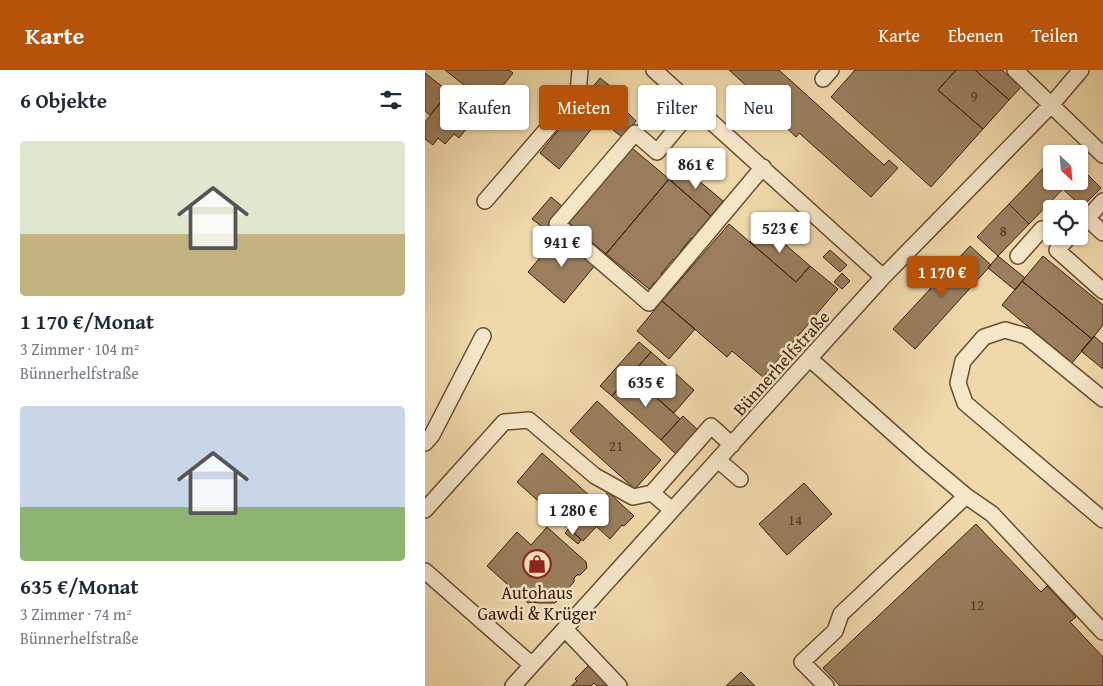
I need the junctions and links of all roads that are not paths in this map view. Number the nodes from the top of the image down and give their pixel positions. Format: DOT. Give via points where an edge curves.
graph roads {
  1 [pos="580,70"];
  2 [pos="654,70"];
  3 [pos="1015,70"];
  4 [pos="1079,71"];
  5 [pos="671,85"];
  6 [pos="1052,104"];
  7 [pos="716,125"];
  8 [pos="675,130"];
  9 [pos="1103,154"];
  10 [pos="763,167"];
  11 [pos="485,201"];
  12 [pos="1103,202"];
  13 [pos="1088,216"];
  14 [pos="1088,226"];
  15 [pos="1043,229"];
  16 [pos="1103,233"];
  17 [pos="1062,245"];
  18 [pos="1018,256"];
  19 [pos="883,277"];
  20 [pos="1103,291"];
  21 [pos="483,336"];
  22 [pos="810,359"];
  23 [pos="1103,399"];
  24 [pos="425,443"];
  25 [pos="732,445"];
  26 [pos="719,460"];
  27 [pos="740,479"];
  28 [pos="652,493"];
  29 [pos="966,496"];
  30 [pos="425,510"];
  31 [pos="672,510"];
  32 [pos="1103,520"];
  33 [pos="425,571"];
  34 [pos="565,629"];
  35 [pos="1103,632"];
  36 [pos="532,665"];
  37 [pos="513,686"];
  38 [pos="619,686"];
  39 [pos="826,686"];
  1 -- 11 [label="street" via="578,93"];
  2 -- 5 [label="street"];
  3 -- 6 [label="street"];
  4 -- 6 [label="street, Bünnerhelfstraße"];
  6 -- 9 [label="street"];
  6 -- 19 [label="street, Bünnerhelfstraße"];
  7 -- 10 [label="street"];
  8 -- 10 [label="street" via="657,152 635,133 557,224 649,303"];
  10 -- 19 [label="street"];
  12 -- 13 [label="street"];
  14 -- 16 [label="street"];
  15 -- 18 [label="street"];
  17 -- 20 [label="street" via="1057,250"];
  19 -- 22 [label="street, Bünnerhelfstraße"];
  21 -- 24 [label="street"];
  22 -- 25 [label="street, Bünnerhelfstraße"];
  22 -- 29 [label="street"];
  23 -- 32 [label="street" via="1026,336 1005,330 984,337 963,360 958,382 965,403"];
  25 -- 26 [label="street, Bünnerhelfstraße"];
  25 -- 28 [label="street" via="711,426"];
  26 -- 27 [label="street"];
  26 -- 31 [label="street, Bünnerhelfstraße"];
  28 -- 30 [label="street" via="633,497 595,476 529,420 513,421 505,422"];
  28 -- 31 [label="street"];
  29 -- 35 [label="street" via="992,514"];
  29 -- 39 [label="street" via="841,614 835,631 803,662"];
  31 -- 34 [label="street, Bünnerhelfstraße"];
  33 -- 36 [label="street"];
  34 -- 36 [label="street, Bünnerhelfstraße"];
  34 -- 38 [label="street"];
  36 -- 37 [label="street, Bünnerhelfstraße"];
}
